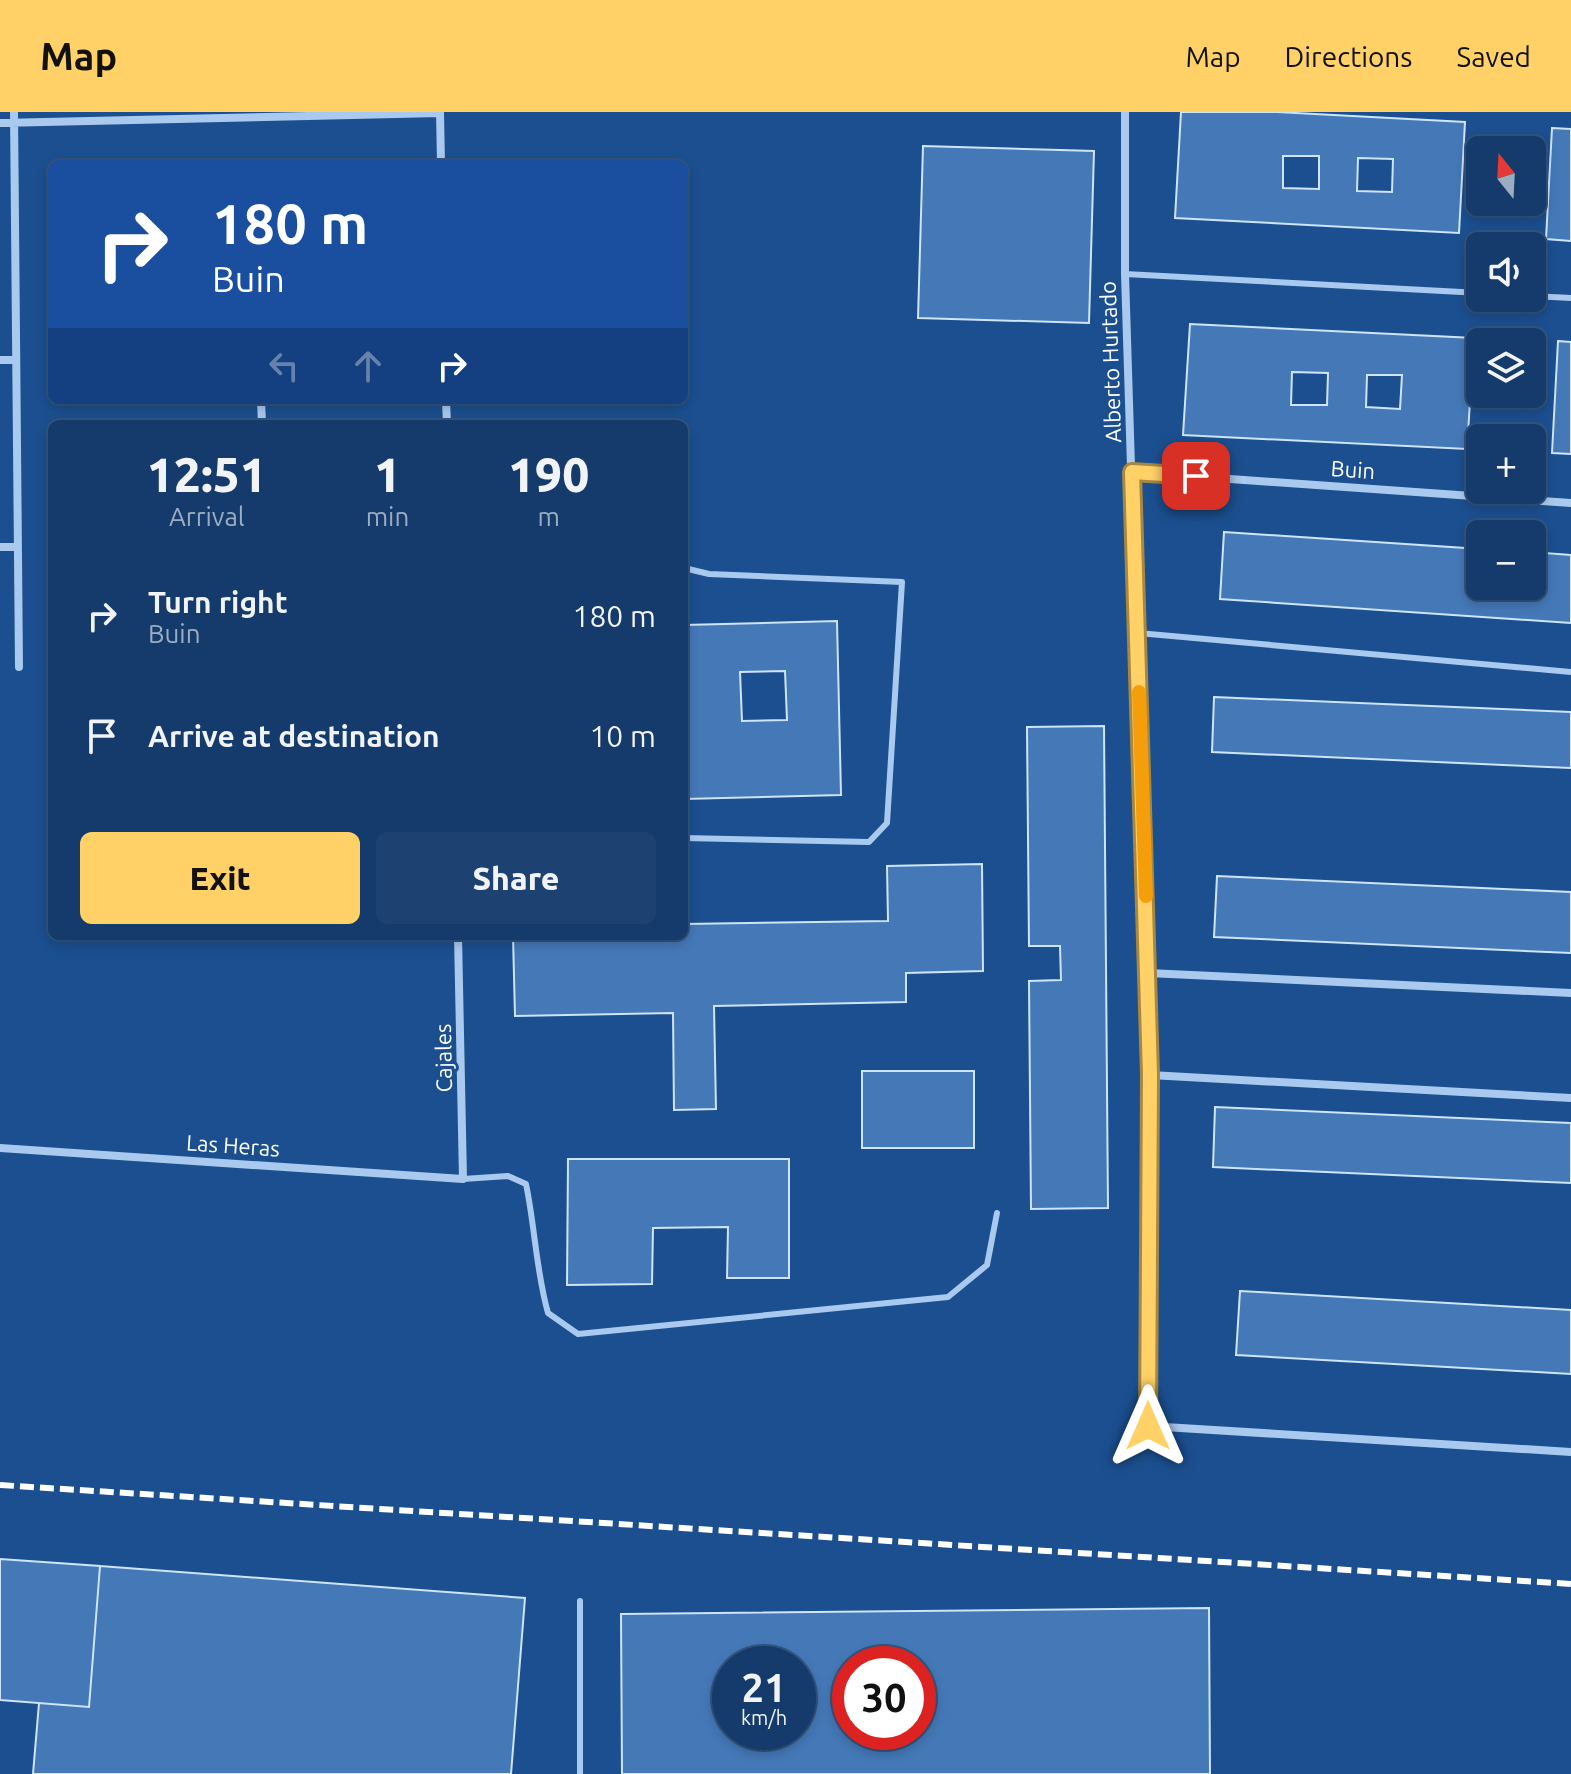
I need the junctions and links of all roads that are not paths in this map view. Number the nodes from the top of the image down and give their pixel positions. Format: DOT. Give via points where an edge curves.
graph roads {
  1 [pos="1125,112"];
  2 [pos="440,113"];
  3 [pos="14,117"];
  4 [pos="0,123"];
  5 [pos="441,160"];
  6 [pos="1125,274"];
  7 [pos="1466,292"];
  8 [pos="1546,297"];
  9 [pos="1571,298"];
  10 [pos="0,360"];
  11 [pos="16,360"];
  12 [pos="1132,472"];
  13 [pos="1571,503"];
  14 [pos="0,547"];
  15 [pos="17,547"];
  16 [pos="688,569"];
  17 [pos="1138,633"];
  18 [pos="19,667"];
  19 [pos="1571,672"];
  20 [pos="688,838"];
  21 [pos="458,940"];
  22 [pos="1148,973"];
  23 [pos="1571,993"];
  24 [pos="1150,1075"];
  25 [pos="1571,1098"];
  26 [pos="0,1148"];
  27 [pos="463,1179"];
  28 [pos="997,1213"];
  29 [pos="1571,1452"];
  30 [pos="580,1601"];
  31 [pos="580,1774"];
  1 -- 6 [label="street, Alberto Hurtado"];
  2 -- 3 [label="street"];
  2 -- 5 [label="street"];
  3 -- 4 [label="street"];
  3 -- 11 [label="street"];
  6 -- 7 [label="lane"];
  6 -- 12 [label="street, Alberto Hurtado"];
  8 -- 9 [label="lane"];
  10 -- 11 [label="street"];
  11 -- 15 [label="street"];
  12 -- 13 [label="street, Buin"];
  12 -- 17 [label="street, Alberto Hurtado"];
  14 -- 15 [label="street"];
  15 -- 18 [label="street"];
  16 -- 20 [label="lane" via="902,582 887,823 869,842"];
  17 -- 19 [label="lane"];
  17 -- 22 [label="street, Alberto Hurtado"];
  21 -- 27 [label="street, Cajales"];
  22 -- 23 [label="street"];
  22 -- 24 [label="street, Alberto Hurtado"];
  24 -- 25 [label="street"];
  24 -- 29 [label="street, Alberto Hurtado" via="1148,1426"];
  26 -- 27 [label="street, Las Heras"];
  27 -- 28 [label="lane" via="508,1176 526,1184 548,1313 578,1334 948,1297 987,1265"];
  30 -- 31 [label="lane"];
}
